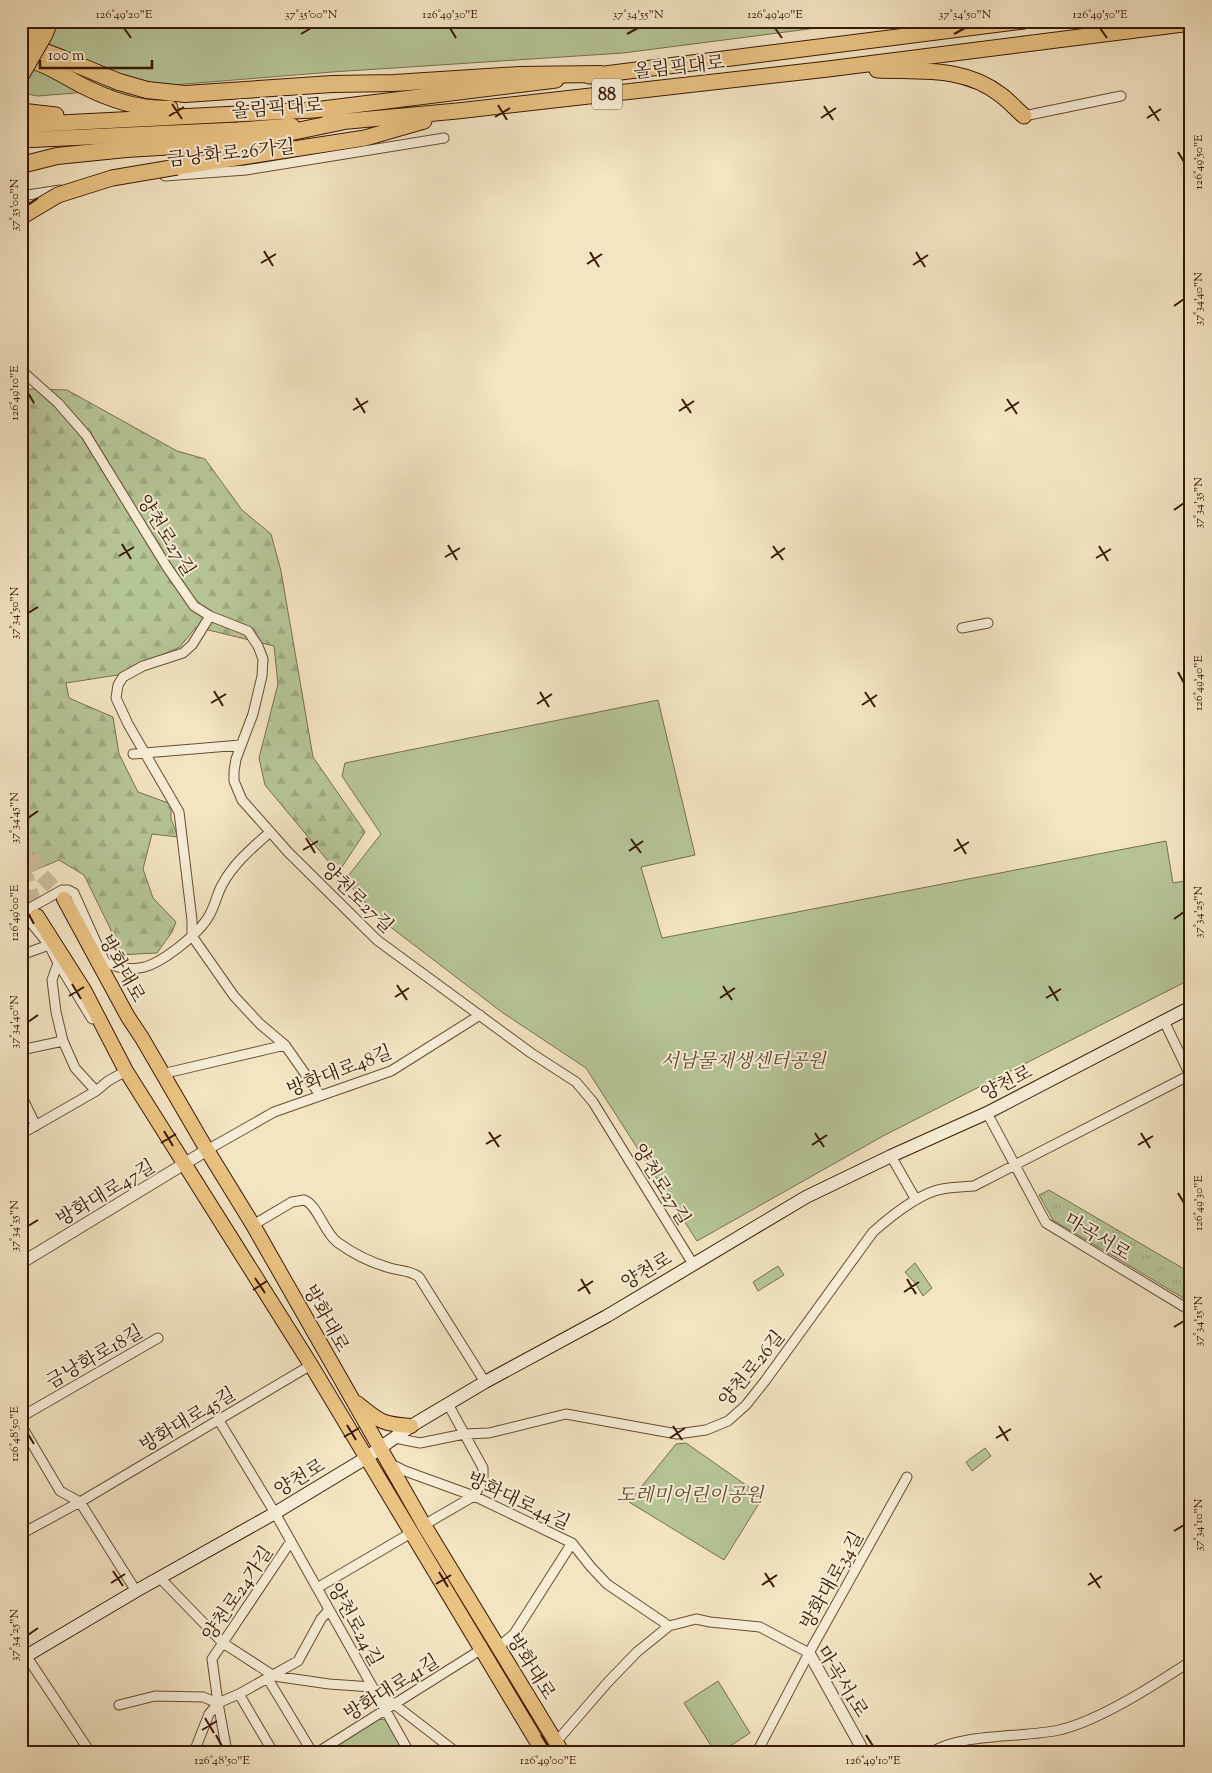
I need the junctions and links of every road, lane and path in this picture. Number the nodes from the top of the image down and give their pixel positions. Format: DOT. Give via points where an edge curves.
graph roads {
  1 [pos="37,21"];
  2 [pos="50,21"];
  3 [pos="1024,21"];
  4 [pos="1191,23"];
  5 [pos="21,46"];
  6 [pos="21,52"];
  7 [pos="21,58"];
  8 [pos="828,69"];
  9 [pos="600,74"];
  10 [pos="21,75"];
  11 [pos="1121,96"];
  12 [pos="314,110"];
  13 [pos="21,111"];
  14 [pos="456,111"];
  15 [pos="1024,116"];
  16 [pos="140,119"];
  17 [pos="340,122"];
  18 [pos="21,125"];
  19 [pos="444,138"];
  20 [pos="21,140"];
  21 [pos="21,165"];
  22 [pos="21,196"];
  23 [pos="21,217"];
  24 [pos="21,370"];
  25 [pos="210,616"];
  26 [pos="988,623"];
  27 [pos="962,628"];
  28 [pos="241,745"];
  29 [pos="145,753"];
  30 [pos="133,754"];
  31 [pos="270,832"];
  32 [pos="64,899"];
  33 [pos="28,915"];
  34 [pos="192,936"];
  35 [pos="49,946"];
  36 [pos="21,956"];
  37 [pos="58,963"];
  38 [pos="106,963"];
  39 [pos="1191,1007"];
  40 [pos="480,1015"];
  41 [pos="1164,1021"];
  42 [pos="142,1038"];
  43 [pos="63,1041"];
  44 [pos="285,1045"];
  45 [pos="21,1050"];
  46 [pos="118,1057"];
  47 [pos="126,1070"];
  48 [pos="162,1074"];
  49 [pos="1190,1076"];
  50 [pos="96,1091"];
  51 [pos="21,1095"];
  52 [pos="320,1095"];
  53 [pos="987,1113"];
  54 [pos="36,1126"];
  55 [pos="21,1134"];
  56 [pos="207,1150"];
  57 [pos="890,1156"];
  58 [pos="185,1164"];
  59 [pos="1015,1164"];
  60 [pos="916,1200"];
  61 [pos="253,1225"];
  62 [pos="21,1263"];
  63 [pos="693,1264"];
  64 [pos="1191,1311"];
  65 [pos="158,1338"];
  66 [pos="310,1365"];
  67 [pos="485,1382"];
  68 [pos="350,1397"];
  69 [pos="448,1404"];
  70 [pos="21,1417"];
  71 [pos="218,1419"];
  72 [pos="21,1425"];
  73 [pos="411,1426"];
  74 [pos="464,1434"];
  75 [pos="394,1438"];
  76 [pos="380,1449"];
  77 [pos="366,1458"];
  78 [pos="387,1462"];
  79 [pos="907,1477"];
  80 [pos="474,1496"];
  81 [pos="80,1502"];
  82 [pos="275,1513"];
  83 [pos="424,1525"];
  84 [pos="412,1533"];
  85 [pos="21,1534"];
  86 [pos="291,1541"];
  87 [pos="572,1543"];
  88 [pos="160,1578"];
  89 [pos="317,1588"];
  90 [pos="136,1591"];
  91 [pos="330,1610"];
  92 [pos="669,1626"];
  93 [pos="21,1642"];
  94 [pos="223,1643"];
  95 [pos="498,1647"];
  96 [pos="482,1649"];
  97 [pos="809,1653"];
  98 [pos="24,1658"];
  99 [pos="1191,1661"];
  100 [pos="271,1677"];
  101 [pos="372,1687"];
  102 [pos="239,1694"];
  103 [pos="218,1704"];
  104 [pos="396,1704"];
  105 [pos="119,1705"];
  106 [pos="385,1710"];
  107 [pos="559,1747"];
  108 [pos="90,1752"];
  109 [pos="194,1752"];
  110 [pos="227,1752"];
  111 [pos="273,1752"];
  112 [pos="312,1752"];
  113 [pos="318,1752"];
  114 [pos="409,1752"];
  115 [pos="456,1752"];
  116 [pos="543,1752"];
  117 [pos="757,1752"];
  118 [pos="864,1752"];
  119 [pos="932,1752"];
  1 -- 6 [label="highway, bridge"];
  2 -- 10 [label="highway, bridge"];
  3 -- 9 [label="highway, 올림픽대로 / 88"];
  4 -- 8 [label="highway, 올림픽대로 / 88"];
  5 -- 9 [label="highway, bridge" via="35,48 119,82 147,90 185,94 518,75"];
  7 -- 12 [label="highway" via="50,68 104,96 158,109 226,106"];
  8 -- 14 [label="highway, 올림픽대로 / 88"];
  8 -- 15 [label="highway" via="952,72 974,79 1000,94"];
  9 -- 12 [label="highway, 올림픽대로 / 88"];
  11 -- 15 [label="street"];
  12 -- 16 [label="highway, 올림픽대로 / 88"];
  13 -- 16 [label="highway" via="43,115"];
  14 -- 17 [label="highway, 올림픽대로 / 88"];
  14 -- 23 [label="highway, bridge" via="365,138 112,178 58,195"];
  16 -- 18 [label="highway, 올림픽대로 / 88"];
  17 -- 20 [label="highway, 올림픽대로 / 88"];
  17 -- 21 [label="highway" via="244,142 58,156"];
  19 -- 22 [label="street, 금낭화로26가길" via="246,170 130,178"];
  24 -- 25 [label="street, 양천로27길" via="58,403 86,435 182,590 194,606"];
  25 -- 28 [label="street, 양천로27길" via="248,631 263,659 262,676"];
  25 -- 29 [label="street" via="192,646 183,653 143,666 123,677 118,685 116,698"];
  26 -- 27 [label="street"];
  28 -- 29 [label="street"];
  28 -- 31 [label="street, 양천로27길" via="234,781 242,800"];
  29 -- 30 [label="street"];
  29 -- 34 [label="street" via="179,812"];
  31 -- 34 [label="street" via="245,854 232,871 207,918"];
  31 -- 40 [label="street, 양천로27길" via="377,940"];
  32 -- 42 [label="main road, 방화대로"];
  33 -- 35 [label="street"];
  33 -- 38 [label="street" via="30,908 62,890 74,893"];
  33 -- 46 [label="main road, 방화대로" via="84,990"];
  34 -- 38 [label="street" via="165,958 141,968 122,969"];
  34 -- 44 [label="street" via="234,996"];
  35 -- 36 [label="street"];
  35 -- 37 [label="street"];
  37 -- 43 [label="street" via="52,980"];
  37 -- 46 [label="street"];
  38 -- 42 [label="street" via="134,1014"];
  39 -- 41 [label="main road, 양천로"];
  40 -- 52 [label="street, 방화대로48길" via="391,1071"];
  40 -- 63 [label="street, 양천로27길" via="576,1082 593,1102"];
  41 -- 49 [label="street"];
  41 -- 53 [label="main road, 양천로"];
  42 -- 48 [label="main road, 방화대로"];
  43 -- 45 [label="street"];
  43 -- 50 [label="street" via="75,1068"];
  44 -- 48 [label="street"];
  44 -- 52 [label="street"];
  46 -- 47 [label="main road, 방화대로"];
  47 -- 50 [label="street"];
  47 -- 58 [label="main road, 방화대로"];
  48 -- 56 [label="main road, 방화대로"];
  49 -- 59 [label="street"];
  50 -- 54 [label="street"];
  51 -- 54 [label="street"];
  52 -- 56 [label="street, 방화대로48길" via="274,1112"];
  53 -- 57 [label="main road, 양천로"];
  53 -- 59 [label="street, 마곡서로"];
  54 -- 55 [label="street"];
  56 -- 58 [label="street, 방화대로47길"];
  56 -- 61 [label="main road, 방화대로"];
  57 -- 60 [label="street"];
  57 -- 63 [label="main road, 양천로" via="806,1197"];
  58 -- 62 [label="street, 방화대로47길"];
  58 -- 66 [label="main road, 방화대로"];
  59 -- 60 [label="street" via="974,1186 940,1189"];
  59 -- 64 [label="street, 마곡서로" via="1046,1223"];
  60 -- 74 [label="street, 양천로26길" via="872,1232 765,1381 728,1421 706,1430 677,1434 566,1414 490,1434"];
  61 -- 67 [label="street" via="292,1202 304,1200 341,1244 378,1263 414,1273"];
  61 -- 68 [label="main road, 방화대로"];
  63 -- 67 [label="main road, 양천로" via="607,1316"];
  65 -- 70 [label="street, 금낭화로18길"];
  66 -- 71 [label="street, 방화대로45길"];
  66 -- 77 [label="main road, 방화대로"];
  67 -- 69 [label="main road, 양천로"];
  68 -- 73 [label="main road" via="381,1422"];
  68 -- 76 [label="main road, 방화대로"];
  69 -- 73 [label="main road, 양천로"];
  69 -- 74 [label="street"];
  71 -- 81 [label="street, 방화대로45길"];
  71 -- 82 [label="street, 양천로24길"];
  72 -- 81 [label="street" via="60,1491"];
  73 -- 75 [label="main road, 양천로"];
  74 -- 75 [label="street, 양천로26길" via="420,1443"];
  74 -- 80 [label="street" via="483,1468 483,1480"];
  75 -- 76 [label="main road, 양천로"];
  76 -- 77 [label="main road, 양천로"];
  76 -- 78 [label="main road, 방화대로"];
  77 -- 82 [label="main road, 양천로"];
  77 -- 84 [label="main road, 방화대로"];
  78 -- 80 [label="street, 방화대로44길"];
  78 -- 83 [label="main road, 방화대로"];
  79 -- 97 [label="street, 방화대로34길"];
  80 -- 83 [label="street"];
  80 -- 87 [label="street, 방화대로44길"];
  81 -- 85 [label="street, 방화대로45길"];
  81 -- 90 [label="street"];
  82 -- 86 [label="street, 양천로24길"];
  82 -- 88 [label="main road, 양천로"];
  83 -- 95 [label="main road, 방화대로"];
  84 -- 89 [label="street"];
  84 -- 96 [label="main road, 방화대로"];
  86 -- 89 [label="street, 양천로24길"];
  86 -- 94 [label="street, 양천로24가길"];
  87 -- 92 [label="street, 방화대로44길" via="607,1584"];
  87 -- 95 [label="street" via="514,1634"];
  88 -- 90 [label="main road, 양천로"];
  88 -- 94 [label="street"];
  89 -- 91 [label="street, 양천로24길"];
  90 -- 98 [label="main road, 양천로"];
  91 -- 100 [label="street" via="321,1618 298,1661"];
  91 -- 101 [label="street, 양천로24길"];
  92 -- 97 [label="street, 마곡서1로" via="696,1619 760,1627"];
  92 -- 107 [label="street" via="608,1682"];
  93 -- 98 [label="street"];
  94 -- 100 [label="street"];
  94 -- 103 [label="street, 양천로24가길" via="212,1659"];
  95 -- 107 [label="main road, 방화대로"];
  96 -- 104 [label="street, 방화대로41길"];
  96 -- 116 [label="main road, 방화대로"];
  97 -- 117 [label="street, 방화대로34길"];
  97 -- 118 [label="street, 마곡서1로"];
  98 -- 108 [label="street"];
  99 -- 119 [label="street" via="1128,1699 1060,1730 959,1742"];
  100 -- 101 [label="street"];
  100 -- 102 [label="street"];
  100 -- 112 [label="street"];
  101 -- 104 [label="street"];
  101 -- 106 [label="street, 양천로24길"];
  102 -- 103 [label="street"];
  102 -- 111 [label="street"];
  103 -- 105 [label="street" via="203,1697 155,1696"];
  103 -- 109 [label="street" via="210,1714"];
  103 -- 110 [label="street, 양천로24가길"];
  104 -- 106 [label="street, 방화대로41길"];
  104 -- 115 [label="street"];
  106 -- 113 [label="street, 방화대로41길"];
  106 -- 114 [label="street, 양천로24길"];
}
